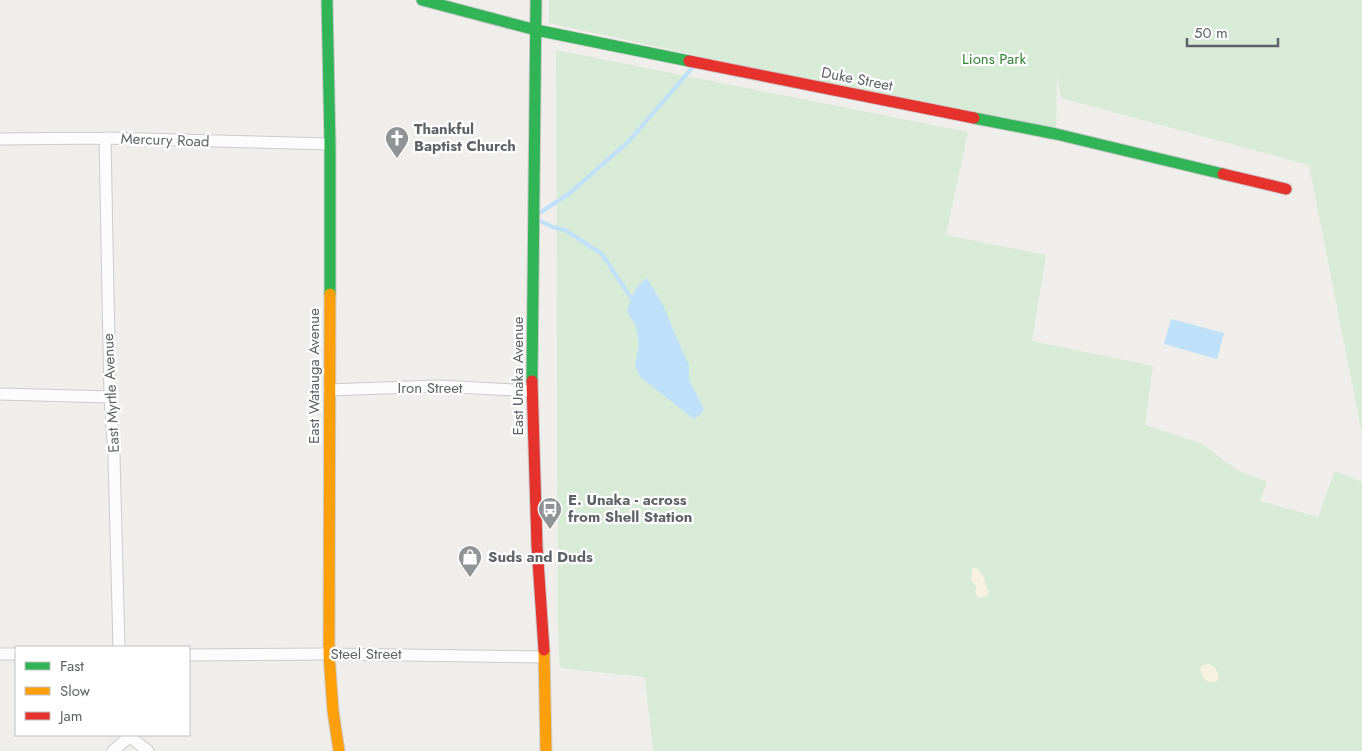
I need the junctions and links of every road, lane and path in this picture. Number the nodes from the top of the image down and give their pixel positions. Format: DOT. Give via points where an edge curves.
graph roads {
  1 [pos="327,0"];
  2 [pos="422,0"];
  3 [pos="536,0"];
  4 [pos="536,30"];
  5 [pos="105,138"];
  6 [pos="0,139"];
  7 [pos="330,144"];
  8 [pos="1286,189"];
  9 [pos="329,390"];
  10 [pos="532,391"];
  11 [pos="0,394"];
  12 [pos="110,397"];
  13 [pos="119,646"];
  14 [pos="0,654"];
  15 [pos="15,654"];
  16 [pos="329,654"];
  17 [pos="190,655"];
  18 [pos="544,657"];
  19 [pos="129,736"];
  20 [pos="112,751"];
  21 [pos="148,751"];
  22 [pos="339,751"];
  23 [pos="546,751"];
  1 -- 7 [label="street, East Watauga Avenue"];
  2 -- 4 [label="street, Duke Street"];
  3 -- 4 [label="street, East Unaka Avenue"];
  4 -- 8 [label="street, Duke Street" via="1056,134"];
  4 -- 10 [label="street, East Unaka Avenue"];
  5 -- 6 [label="street, Mercury Road"];
  5 -- 7 [label="street, Mercury Road"];
  5 -- 12 [label="street, East Myrtle Avenue"];
  7 -- 9 [label="street, East Watauga Avenue"];
  9 -- 10 [label="street, Iron Street" via="436,386"];
  9 -- 16 [label="street, East Watauga Avenue"];
  10 -- 18 [label="street, East Unaka Avenue" via="536,546"];
  11 -- 12 [label="street"];
  12 -- 13 [label="street, East Myrtle Avenue"];
  14 -- 15 [label="street"];
  16 -- 17 [label="street, Steel Street"];
  16 -- 18 [label="street, Steel Street"];
  16 -- 22 [label="street, East Watauga Avenue"];
  18 -- 23 [label="street, East Unaka Avenue"];
  19 -- 20 [label="street"];
  19 -- 21 [label="street"];
}
